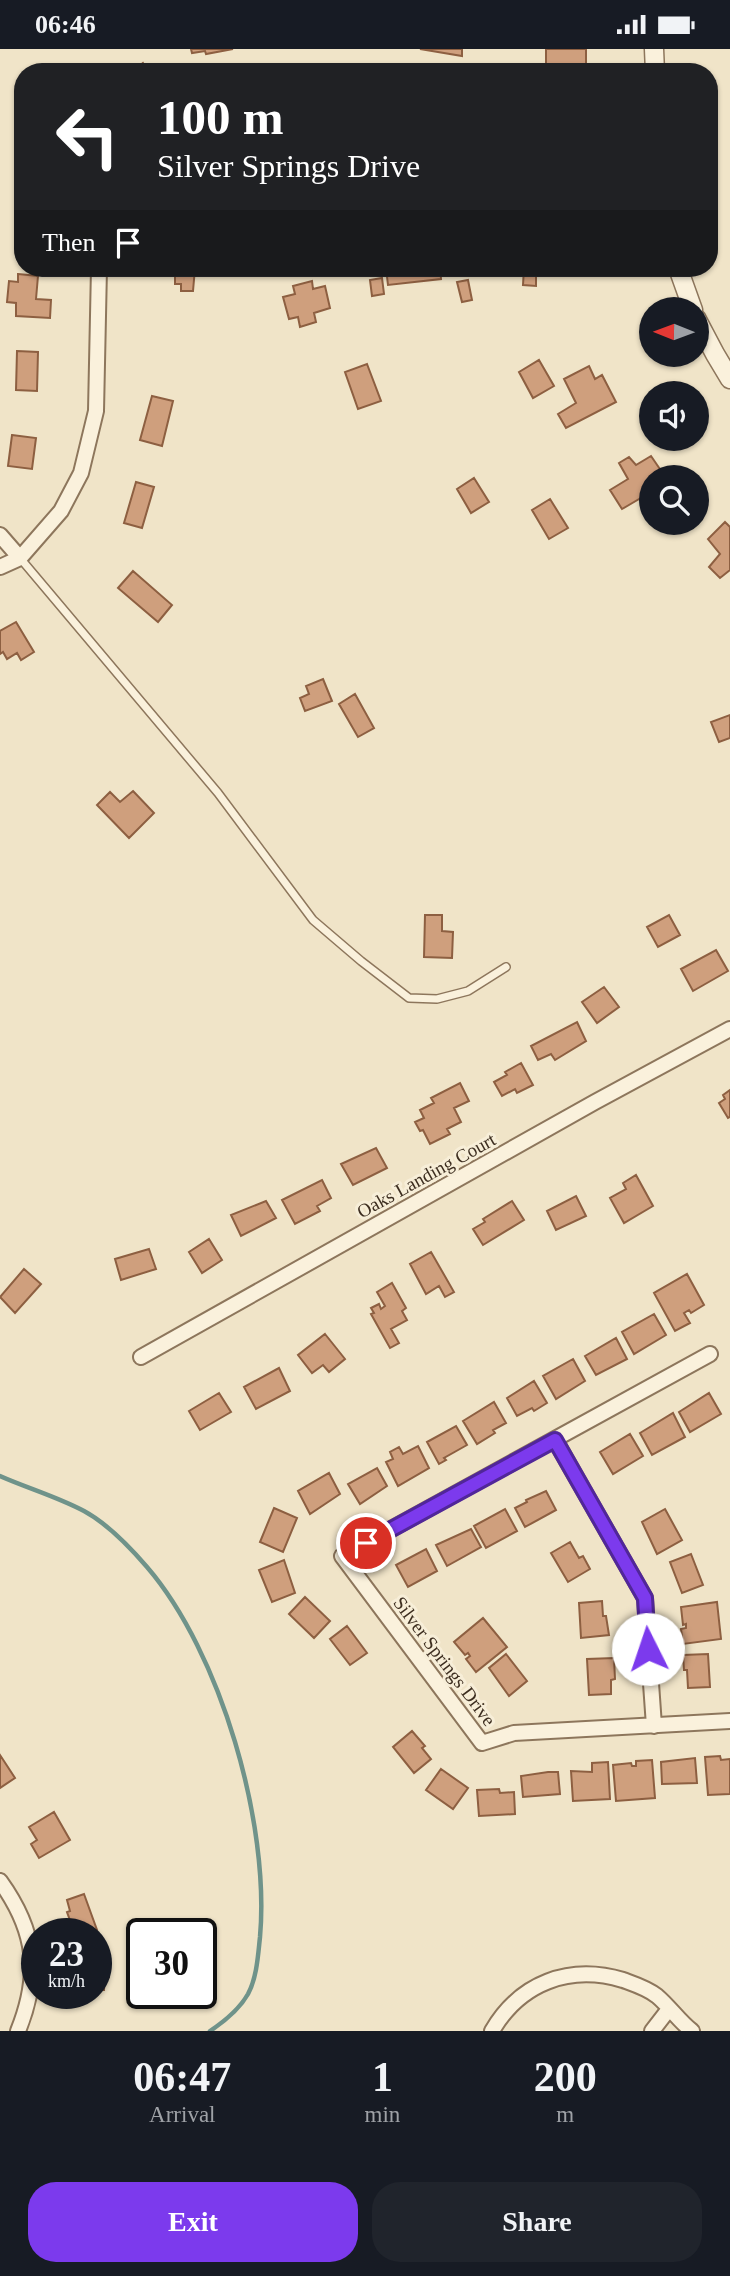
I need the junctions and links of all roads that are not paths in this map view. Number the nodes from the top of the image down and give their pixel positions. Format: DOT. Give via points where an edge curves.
graph roads {
  1 [pos="99,277"];
  2 [pos="681,277"];
  3 [pos="688,297"];
  4 [pos="709,341"];
  5 [pos="730,379"];
  6 [pos="0,535"];
  7 [pos="20,558"];
  8 [pos="0,568"];
  9 [pos="506,967"];
  10 [pos="730,1029"];
  11 [pos="710,1354"];
  12 [pos="141,1357"];
  13 [pos="555,1440"];
  14 [pos="730,1721"];
  15 [pos="654,1726"];
  16 [pos="0,1881"];
  17 [pos="668,2009"];
  18 [pos="18,2031"];
  19 [pos="492,2031"];
  20 [pos="652,2031"];
  21 [pos="692,2031"];
  1 -- 7 [label="street" via="96,411 81,473 61,511"];
  2 -- 3 [label="street"];
  4 -- 5 [label="street"];
  6 -- 7 [label="street"];
  7 -- 8 [label="street"];
  7 -- 9 [label="lane" via="218,793 313,920 361,961 409,998 437,999 468,991"];
  10 -- 12 [label="street, Oaks Landing Court"];
  11 -- 13 [label="street, Silver Springs Drive"];
  13 -- 15 [label="street" via="645,1598"];
  13 -- 15 [label="street, Silver Springs Drive" via="342,1556 482,1743 514,1733"];
  14 -- 15 [label="street, Silver Springs Drive"];
  16 -- 18 [label="street" via="23,1919 34,1964 27,2009"];
  17 -- 19 [label="street" via="637,1985 603,1974 578,1975 549,1979 524,1994"];
  17 -- 20 [label="street"];
  17 -- 21 [label="street"];
}
